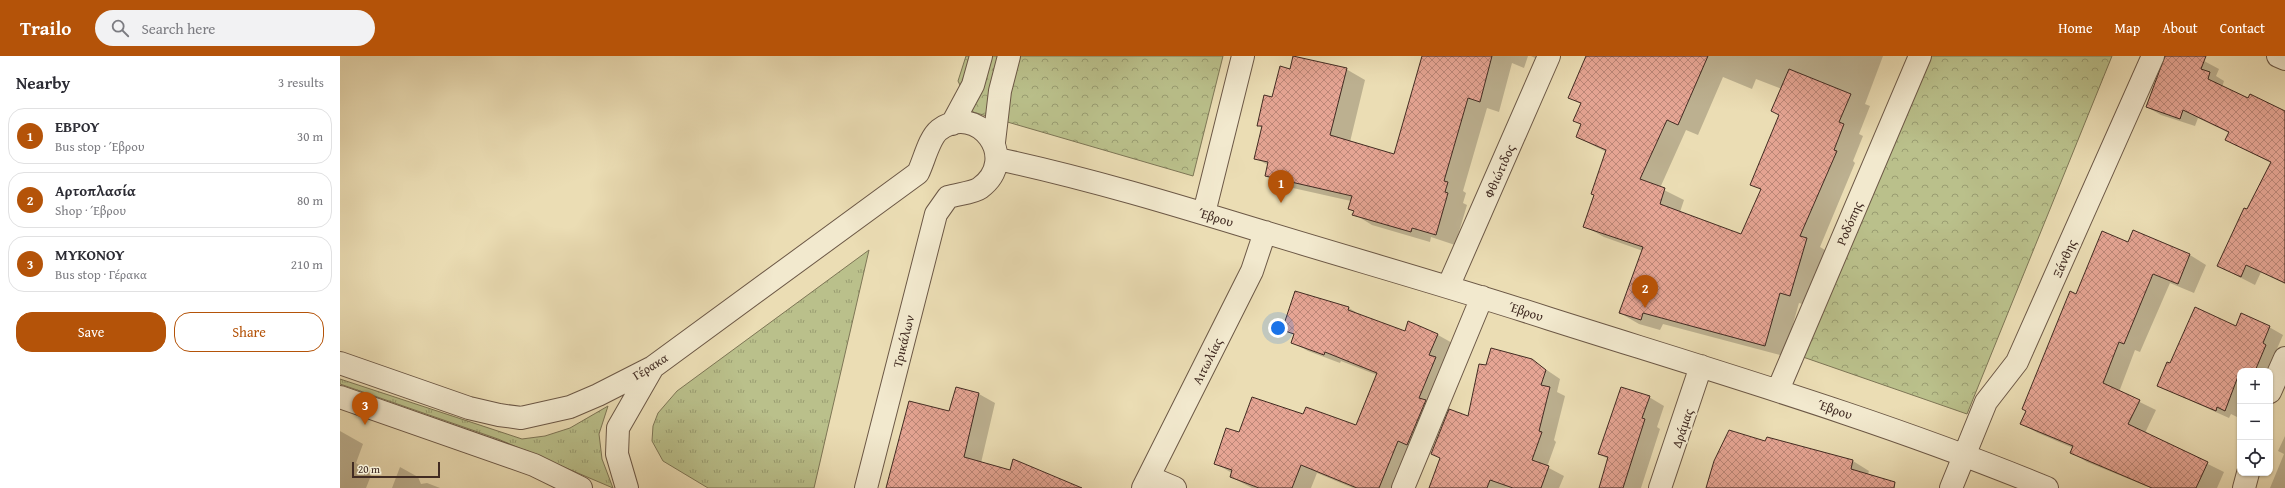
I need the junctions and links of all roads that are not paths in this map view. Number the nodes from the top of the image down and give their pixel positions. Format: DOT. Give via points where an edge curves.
graph roads {
  1 [pos="981,56"];
  2 [pos="1009,56"];
  3 [pos="1243,56"];
  4 [pos="1549,56"];
  5 [pos="1920,56"];
  6 [pos="2153,56"];
  7 [pos="2278,56"];
  8 [pos="2285,59"];
  9 [pos="952,124"];
  10 [pos="996,151"];
  11 [pos="1204,213"];
  12 [pos="1264,232"];
  13 [pos="1448,287"];
  14 [pos="1482,297"];
  15 [pos="2285,358"];
  16 [pos="340,363"];
  17 [pos="1701,366"];
  18 [pos="653,367"];
  19 [pos="2273,385"];
  20 [pos="1778,390"];
  21 [pos="340,397"];
  22 [pos="1965,454"];
  23 [pos="2247,476"];
  24 [pos="1146,483"];
  25 [pos="581,488"];
  26 [pos="628,488"];
  27 [pos="866,488"];
  28 [pos="1175,488"];
  29 [pos="1402,488"];
  30 [pos="1660,488"];
  31 [pos="1951,488"];
  32 [pos="2047,488"];
  33 [pos="2244,488"];
  1 -- 9 [label="street" via="973,85"];
  2 -- 10 [label="street" via="1000,92"];
  3 -- 11 [label="street"];
  4 -- 13 [label="street, Φθιώτιδος"];
  5 -- 20 [label="street, Ροδόπης"];
  6 -- 22 [label="street, Ξάνθης" via="2017,362 1986,402"];
  7 -- 8 [label="street"];
  9 -- 10 [label="street" via="968,122 984,130"];
  9 -- 18 [label="street, Γέρακα" via="939,130 930,142 918,173"];
  10 -- 11 [label="street, Έβρου" via="1031,166"];
  10 -- 27 [label="street, Τρικάλων" via="992,176 979,189 948,197 936,214"];
  11 -- 12 [label="street, Έβρου"];
  12 -- 13 [label="street, Έβρου"];
  12 -- 24 [label="street, Αιτωλίας" via="1252,271"];
  13 -- 14 [label="street, Έβρου"];
  14 -- 17 [label="street, Έβρου"];
  14 -- 29 [label="street"];
  15 -- 19 [label="street"];
  16 -- 18 [label="street, Γέρακα" via="469,408 521,418 570,407"];
  17 -- 20 [label="street, Έβρου"];
  17 -- 30 [label="street, Δράμας"];
  18 -- 26 [label="street" via="618,428 617,454"];
  20 -- 22 [label="street, Έβρου"];
  21 -- 25 [label="street" via="534,465"];
  22 -- 31 [label="street, Ξάνθης"];
  22 -- 32 [label="street, Έβρου"];
  23 -- 33 [label="street"];
  24 -- 28 [label="street"];
}
